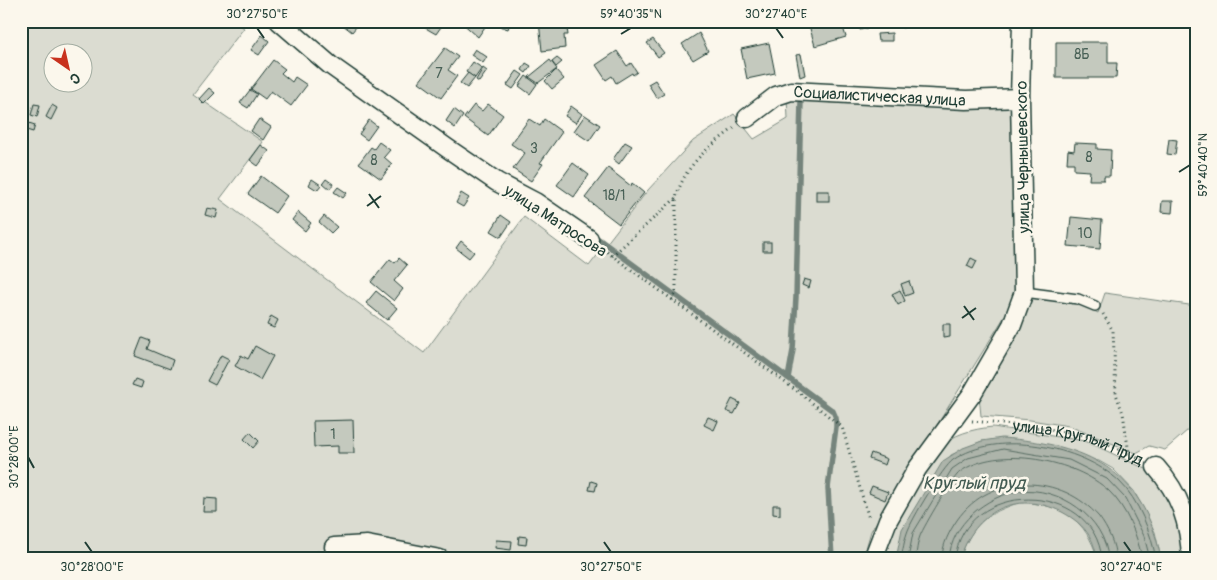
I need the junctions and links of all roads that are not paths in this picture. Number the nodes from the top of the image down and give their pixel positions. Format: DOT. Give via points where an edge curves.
graph roads {
  1 [pos="279,21"];
  2 [pos="1022,21"];
  3 [pos="1020,98"];
  4 [pos="747,118"];
  5 [pos="589,239"];
  6 [pos="1024,292"];
  7 [pos="1095,306"];
  8 [pos="1156,467"];
  9 [pos="334,547"];
  10 [pos="440,559"];
  11 [pos="873,559"];
  12 [pos="1191,559"];
  1 -- 5 [label="street, улица Матросова" via="330,65 447,148"];
  2 -- 3 [label="street, улица Чернышевского"];
  3 -- 4 [label="street, Социалистическая улица" via="966,100 791,91 776,96"];
  3 -- 6 [label="street, улица Чернышевского"];
  6 -- 7 [label="lane" via="1078,299"];
  6 -- 11 [label="street" via="1012,324 957,416 917,469 888,520"];
  8 -- 12 [label="street, улица Круглый Пруд" via="1182,505"];
  9 -- 10 [label="street" via="367,545"];
}
